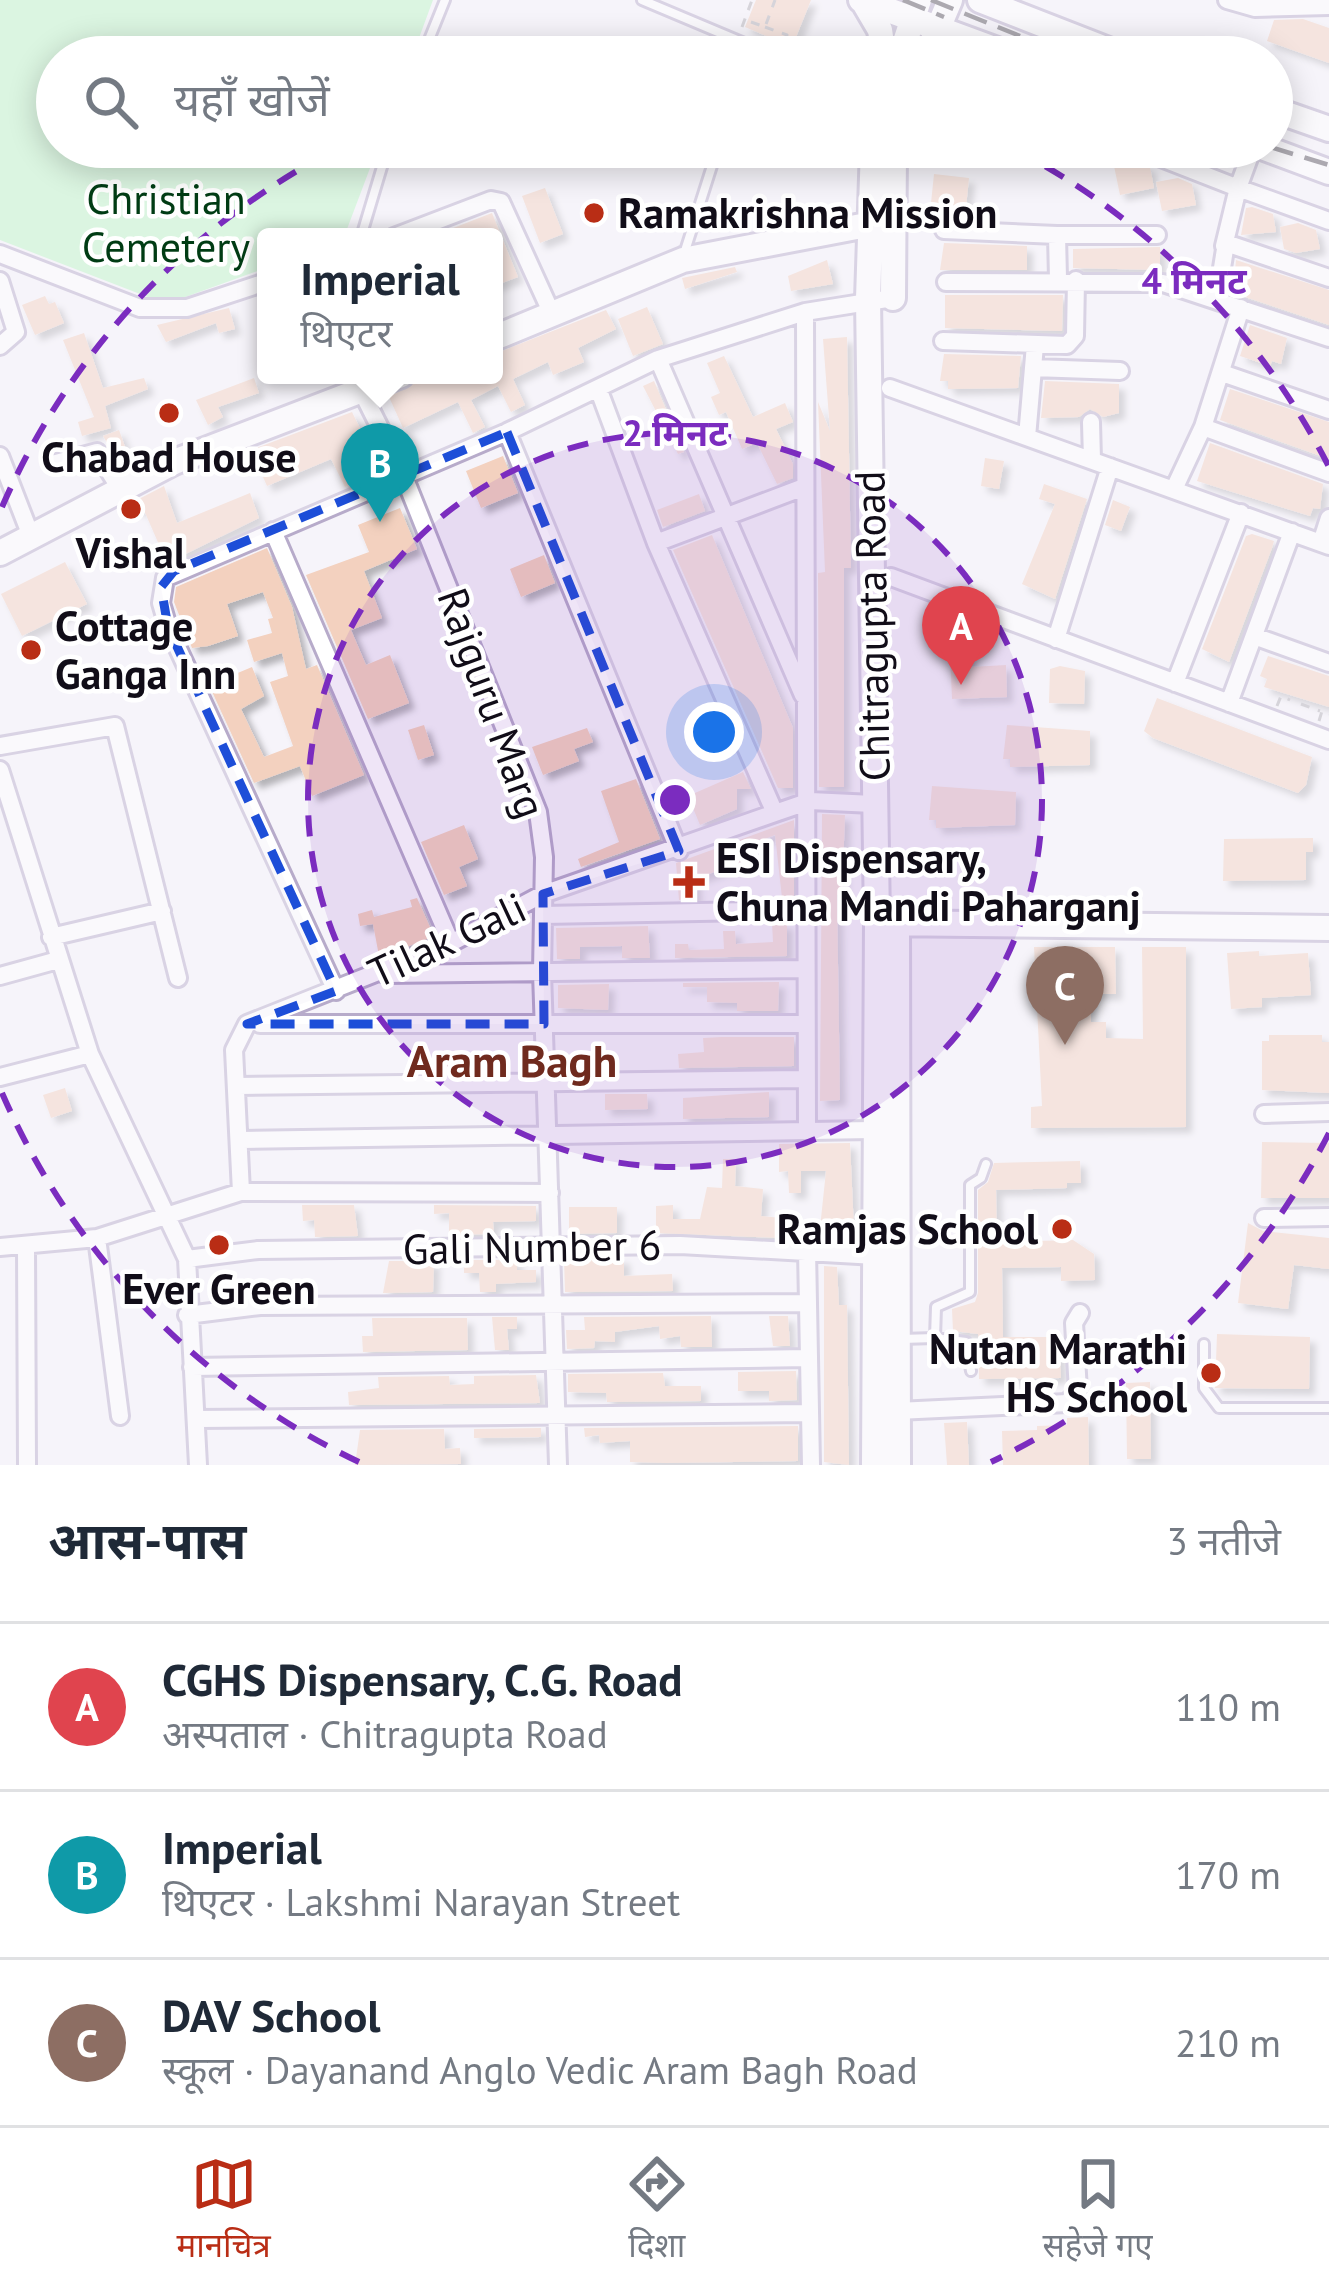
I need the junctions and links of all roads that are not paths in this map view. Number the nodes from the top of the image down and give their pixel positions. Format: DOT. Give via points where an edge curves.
graph roads {
  1 [pos="445,0"];
  2 [pos="641,0"];
  3 [pos="862,0"];
  4 [pos="950,0"];
  5 [pos="980,0"];
  6 [pos="1236,2"];
  7 [pos="1004,6"];
  8 [pos="1329,6"];
  9 [pos="916,10"];
  10 [pos="938,28"];
  11 [pos="430,36"];
  12 [pos="727,36"];
  13 [pos="881,36"];
  14 [pos="935,36"];
  15 [pos="960,36"];
  16 [pos="1076,36"];
  17 [pos="1293,116"];
  18 [pos="1329,129"];
  19 [pos="1293,159"];
  20 [pos="382,168"];
  21 [pos="711,168"];
  22 [pos="876,168"];
  23 [pos="890,168"];
  24 [pos="1187,168"];
  25 [pos="1245,168"];
  26 [pos="1329,172"];
  27 [pos="1238,188"];
  28 [pos="1329,221"];
  29 [pos="882,222"];
  30 [pos="364,228"];
  31 [pos="417,228"];
  32 [pos="944,230"];
  33 [pos="1058,235"];
  34 [pos="1157,235"];
  35 [pos="1224,246"];
  36 [pos="0,254"];
  37 [pos="683,260"];
  38 [pos="1329,278"];
  39 [pos="1067,280"];
  40 [pos="0,281"];
  41 [pos="946,282"];
  42 [pos="257,285"];
  43 [pos="880,298"];
  44 [pos="1217,299"];
  45 [pos="1241,308"];
  46 [pos="805,312"];
  47 [pos="552,314"];
  48 [pos="503,334"];
  49 [pos="1329,338"];
  50 [pos="943,341"];
  51 [pos="1035,345"];
  52 [pos="0,346"];
  53 [pos="658,358"];
  54 [pos="1033,368"];
  55 [pos="1120,371"];
  56 [pos="1222,373"];
  57 [pos="377,384"];
  58 [pos="598,388"];
  59 [pos="890,388"];
  60 [pos="361,390"];
  61 [pos="1329,410"];
  62 [pos="1091,422"];
  63 [pos="1203,428"];
  64 [pos="507,432"];
  65 [pos="1027,436"];
  66 [pos="0,456"];
  67 [pos="56,463"];
  68 [pos="1101,464"];
  69 [pos="1329,473"];
  70 [pos="403,474"];
  71 [pos="118,487"];
  72 [pos="804,487"];
  73 [pos="1174,490"];
  74 [pos="1241,513"];
  75 [pos="727,518"];
  76 [pos="1329,518"];
  77 [pos="272,531"];
  78 [pos="1292,532"];
  79 [pos="31,536"];
  80 [pos="656,543"];
  81 [pos="1325,545"];
  82 [pos="0,553"];
  83 [pos="891,578"];
  84 [pos="1254,636"];
  85 [pos="1056,639"];
  86 [pos="1329,663"];
  87 [pos="1175,683"];
  88 [pos="1229,703"];
  89 [pos="808,706"];
  90 [pos="1329,740"];
  91 [pos="0,746"];
  92 [pos="0,770"];
  93 [pos="810,801"];
  94 [pos="873,804"];
  95 [pos="775,813"];
  96 [pos="9,828"];
  97 [pos="679,851"];
  98 [pos="543,894"];
  99 [pos="804,910"];
  100 [pos="162,911"];
  101 [pos="543,915"];
  102 [pos="887,922"];
  103 [pos="1329,928"];
  104 [pos="51,937"];
  105 [pos="451,943"];
  106 [pos="58,960"];
  107 [pos="804,969"];
  108 [pos="542,972"];
  109 [pos="376,974"];
  110 [pos="0,976"];
  111 [pos="178,978"];
  112 [pos="336,991"];
  113 [pos="247,1024"];
  114 [pos="544,1024"];
  115 [pos="805,1024"];
  116 [pos="90,1054"];
  117 [pos="0,1077"];
  118 [pos="547,1079"];
  119 [pos="805,1079"];
  120 [pos="238,1086"];
  121 [pos="1329,1112"];
  122 [pos="1264,1114"];
  123 [pos="807,1128"];
  124 [pos="873,1130"];
  125 [pos="549,1136"];
  126 [pos="242,1140"];
  127 [pos="986,1163"];
  128 [pos="241,1192"];
  129 [pos="550,1193"];
  130 [pos="166,1212"];
  131 [pos="1329,1217"];
  132 [pos="1264,1218"];
  133 [pos="97,1238"];
  134 [pos="0,1247"];
  135 [pos="26,1247"];
  136 [pos="553,1248"];
  137 [pos="807,1250"];
  138 [pos="876,1256"];
  139 [pos="188,1258"];
  140 [pos="555,1301"];
  141 [pos="807,1303"];
  142 [pos="1080,1313"];
  143 [pos="188,1315"];
  144 [pos="935,1338"];
  145 [pos="897,1339"];
  146 [pos="1204,1344"];
  147 [pos="808,1358"];
  148 [pos="556,1359"];
  149 [pos="191,1367"];
  150 [pos="971,1372"];
  151 [pos="1329,1408"];
  152 [pos="897,1411"];
  153 [pos="557,1412"];
  154 [pos="809,1413"];
  155 [pos="120,1416"];
  156 [pos="198,1419"];
  157 [pos="27,1465"];
  158 [pos="198,1465"];
  159 [pos="558,1465"];
  160 [pos="811,1465"];
  161 [pos="874,1465"];
  162 [pos="898,1465"];
  1 -- 11 [label="lane"];
  2 -- 12 [label="lane"];
  3 -- 9 [label="street"];
  3 -- 13 [label="street"];
  4 -- 10 [label="street"];
  5 -- 7 [label="street"];
  6 -- 8 [label="street"];
  7 -- 16 [label="street"];
  9 -- 10 [label="street"];
  10 -- 14 [label="street"];
  10 -- 15 [label="street"];
  17 -- 18 [label="street"];
  19 -- 26 [label="street"];
  20 -- 30 [label="lane"];
  21 -- 37 [label="lane"];
  22 -- 29 [label="street, Chitragupta Road"];
  23 -- 29 [label="street, Chitragupta Road"];
  24 -- 27 [label="street"];
  25 -- 27 [label="street"];
  27 -- 28 [label="street"];
  27 -- 35 [label="street"];
  29 -- 37 [label="street"];
  29 -- 43 [label="street, Chitragupta Road"];
  31 -- 47 [label="street" via="501,202"];
  32 -- 33 [label="street"];
  33 -- 34 [label="street"];
  33 -- 39 [label="street"];
  35 -- 38 [label="street"];
  35 -- 44 [label="street"];
  36 -- 42 [label="street" via="163,312"];
  37 -- 47 [label="street"];
  39 -- 41 [label="street"];
  39 -- 44 [label="street" via="1163,283"];
  39 -- 51 [label="street" via="1072,342"];
  40 -- 52 [label="street" via="16,332"];
  43 -- 46 [label="street"];
  43 -- 94 [label="street, Chitragupta Road"];
  44 -- 45 [label="street"];
  45 -- 49 [label="street"];
  45 -- 56 [label="street"];
  46 -- 53 [label="street"];
  46 -- 72 [label="street"];
  47 -- 48 [label="street"];
  50 -- 51 [label="street"];
  51 -- 54 [label="street"];
  53 -- 58 [label="street"];
  53 -- 75 [label="street"];
  54 -- 55 [label="street"];
  54 -- 65 [label="street"];
  56 -- 61 [label="street"];
  56 -- 63 [label="street"];
  57 -- 60 [label="street"];
  58 -- 64 [label="street"];
  58 -- 80 [label="street"];
  59 -- 65 [label="street"];
  60 -- 70 [label="street, Rajguru Marg"];
  60 -- 71 [label="street"];
  62 -- 68 [label="street"];
  63 -- 69 [label="street"];
  63 -- 73 [label="street"];
  64 -- 70 [label="street"];
  64 -- 97 [label="street"];
  65 -- 68 [label="street"];
  66 -- 79 [label="street"];
  67 -- 71 [label="street" via="97,452"];
  68 -- 73 [label="street"];
  68 -- 85 [label="street"];
  70 -- 77 [label="street"];
  70 -- 98 [label="street, Rajguru Marg" via="532,794"];
  71 -- 79 [label="street"];
  72 -- 75 [label="street"];
  72 -- 89 [label="street"];
  73 -- 74 [label="street"];
  74 -- 78 [label="street"];
  74 -- 87 [label="street"];
  75 -- 80 [label="street"];
  75 -- 89 [label="street"];
  76 -- 81 [label="street"];
  77 -- 105 [label="street"];
  77 -- 112 [label="street" via="174,571 160,587 168,627"];
  78 -- 81 [label="street"];
  78 -- 84 [label="street"];
  79 -- 82 [label="street"];
  80 -- 95 [label="street"];
  83 -- 85 [label="street"];
  84 -- 86 [label="street"];
  84 -- 88 [label="street"];
  85 -- 87 [label="street"];
  87 -- 88 [label="street"];
  88 -- 90 [label="street"];
  89 -- 93 [label="street"];
  91 -- 100 [label="street" via="115,726"];
  92 -- 96 [label="street"];
  93 -- 94 [label="street"];
  93 -- 95 [label="street, Tilak Gali"];
  93 -- 99 [label="street"];
  94 -- 102 [label="street, Chitragupta Road"];
  95 -- 97 [label="street, Tilak Gali"];
  96 -- 104 [label="street"];
  97 -- 98 [label="street, Tilak Gali"];
  98 -- 101 [label="street, Rajguru Marg"];
  98 -- 105 [label="street, Tilak Gali"];
  99 -- 101 [label="street"];
  99 -- 107 [label="street"];
  100 -- 104 [label="street"];
  100 -- 111 [label="street"];
  101 -- 108 [label="street, Rajguru Marg"];
  102 -- 103 [label="street"];
  102 -- 124 [label="street, Chitragupta Road"];
  102 -- 145 [label="street, Chitragupta Road"];
  104 -- 106 [label="street"];
  105 -- 109 [label="street, Tilak Gali"];
  106 -- 110 [label="street"];
  106 -- 116 [label="street"];
  107 -- 108 [label="street"];
  107 -- 115 [label="street"];
  108 -- 109 [label="street"];
  108 -- 114 [label="street, Rajguru Marg"];
  109 -- 112 [label="street, Tilak Gali"];
  112 -- 113 [label="street, Tilak Gali"];
  113 -- 114 [label="street"];
  113 -- 120 [label="street" via="234,1050"];
  114 -- 115 [label="street"];
  114 -- 118 [label="street, Rajguru Marg"];
  115 -- 119 [label="street"];
  116 -- 117 [label="street"];
  116 -- 130 [label="street"];
  118 -- 119 [label="street"];
  118 -- 120 [label="street"];
  118 -- 125 [label="street, Rajguru Marg"];
  119 -- 123 [label="street"];
  120 -- 126 [label="street"];
  121 -- 122 [label="street"];
  123 -- 124 [label="street"];
  123 -- 125 [label="street"];
  124 -- 138 [label="street, Chitragupta Road"];
  125 -- 126 [label="street"];
  125 -- 129 [label="street, Rajguru Marg"];
  126 -- 128 [label="street"];
  127 -- 144 [label="lane" via="970,1185 970,1292 936,1306"];
  128 -- 129 [label="street"];
  128 -- 130 [label="street"];
  129 -- 136 [label="street, Rajguru Marg"];
  130 -- 133 [label="street"];
  130 -- 139 [label="street"];
  131 -- 132 [label="street"];
  133 -- 135 [label="street"];
  133 -- 155 [label="street"];
  134 -- 135 [label="street"];
  135 -- 157 [label="street"];
  136 -- 137 [label="street, Gali Number 6"];
  136 -- 139 [label="street, Gali Number 6" via="258,1250"];
  136 -- 140 [label="street, Rajguru Marg"];
  137 -- 138 [label="street, Gali Number 6"];
  137 -- 141 [label="street"];
  138 -- 161 [label="street, Chitragupta Road"];
  139 -- 143 [label="street"];
  140 -- 141 [label="street"];
  140 -- 143 [label="street" via="260,1306"];
  140 -- 148 [label="street, Rajguru Marg"];
  141 -- 147 [label="street"];
  142 -- 152 [label="street" via="1078,1391 1067,1403"];
  143 -- 149 [label="street"];
  144 -- 145 [label="lane"];
  144 -- 150 [label="lane" via="966,1342"];
  145 -- 152 [label="street, Chitragupta Road"];
  146 -- 151 [label="lane" via="1204,1388 1219,1408"];
  147 -- 148 [label="street"];
  147 -- 154 [label="street"];
  148 -- 149 [label="street"];
  148 -- 153 [label="street, Rajguru Marg"];
  149 -- 156 [label="street"];
  152 -- 162 [label="street, Chitragupta Road"];
  153 -- 154 [label="street"];
  153 -- 156 [label="street"];
  153 -- 159 [label="street, Rajguru Marg"];
  154 -- 160 [label="street"];
  156 -- 158 [label="street"];
}
